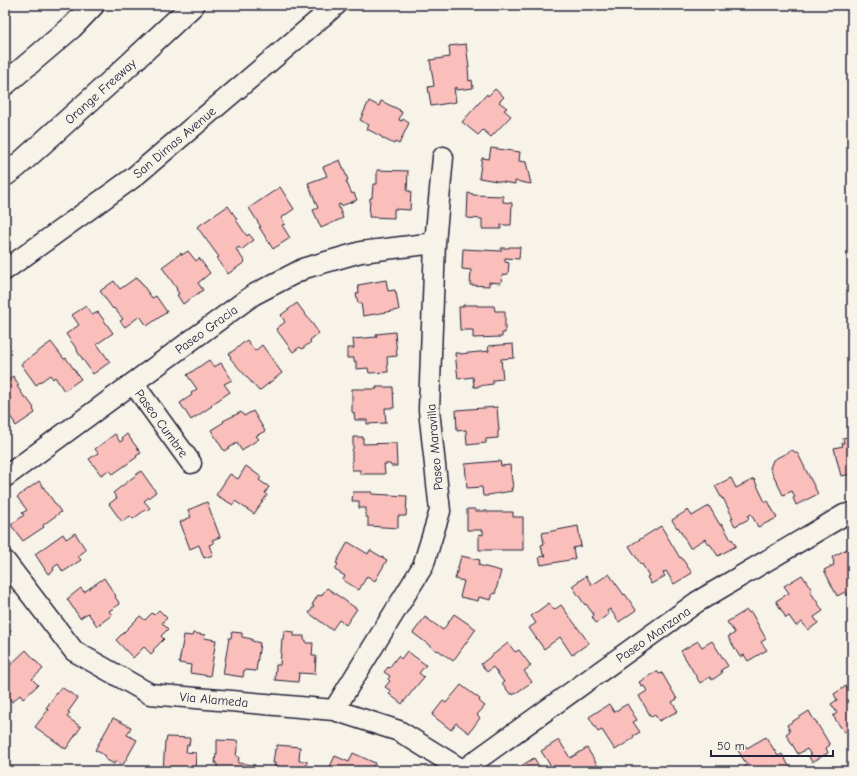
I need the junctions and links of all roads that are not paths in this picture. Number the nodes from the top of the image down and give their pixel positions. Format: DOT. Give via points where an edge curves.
graph roads {
  1 [pos="93,5"];
  2 [pos="193,5"];
  3 [pos="336,5"];
  4 [pos="5,84"];
  5 [pos="443,156"];
  6 [pos="5,175"];
  7 [pos="435,243"];
  8 [pos="5,270"];
  9 [pos="132,382"];
  10 [pos="191,463"];
  11 [pos="5,476"];
  12 [pos="852,513"];
  13 [pos="5,561"];
  14 [pos="334,710"];
  15 [pos="464,770"];
  1 -- 4 [label="highway" via="72,27"];
  2 -- 6 [label="highway, Orange Freeway"];
  3 -- 8 [label="street, San Dimas Avenue" via="134,177"];
  5 -- 7 [label="street, Paseo Maravilla"];
  7 -- 9 [label="street, Paseo Gracia" via="361,252 305,268 253,295"];
  7 -- 14 [label="street, Paseo Maravilla" via="429,410 440,511 423,566"];
  9 -- 10 [label="street, Paseo Cumbre"];
  9 -- 11 [label="street, Paseo Gracia"];
  12 -- 15 [label="street, Paseo Manzana" via="844,515 698,602"];
  13 -- 14 [label="street, Via Alameda" via="74,651 150,694"];
  14 -- 15 [label="street, Via Alameda" via="399,731"];
}
